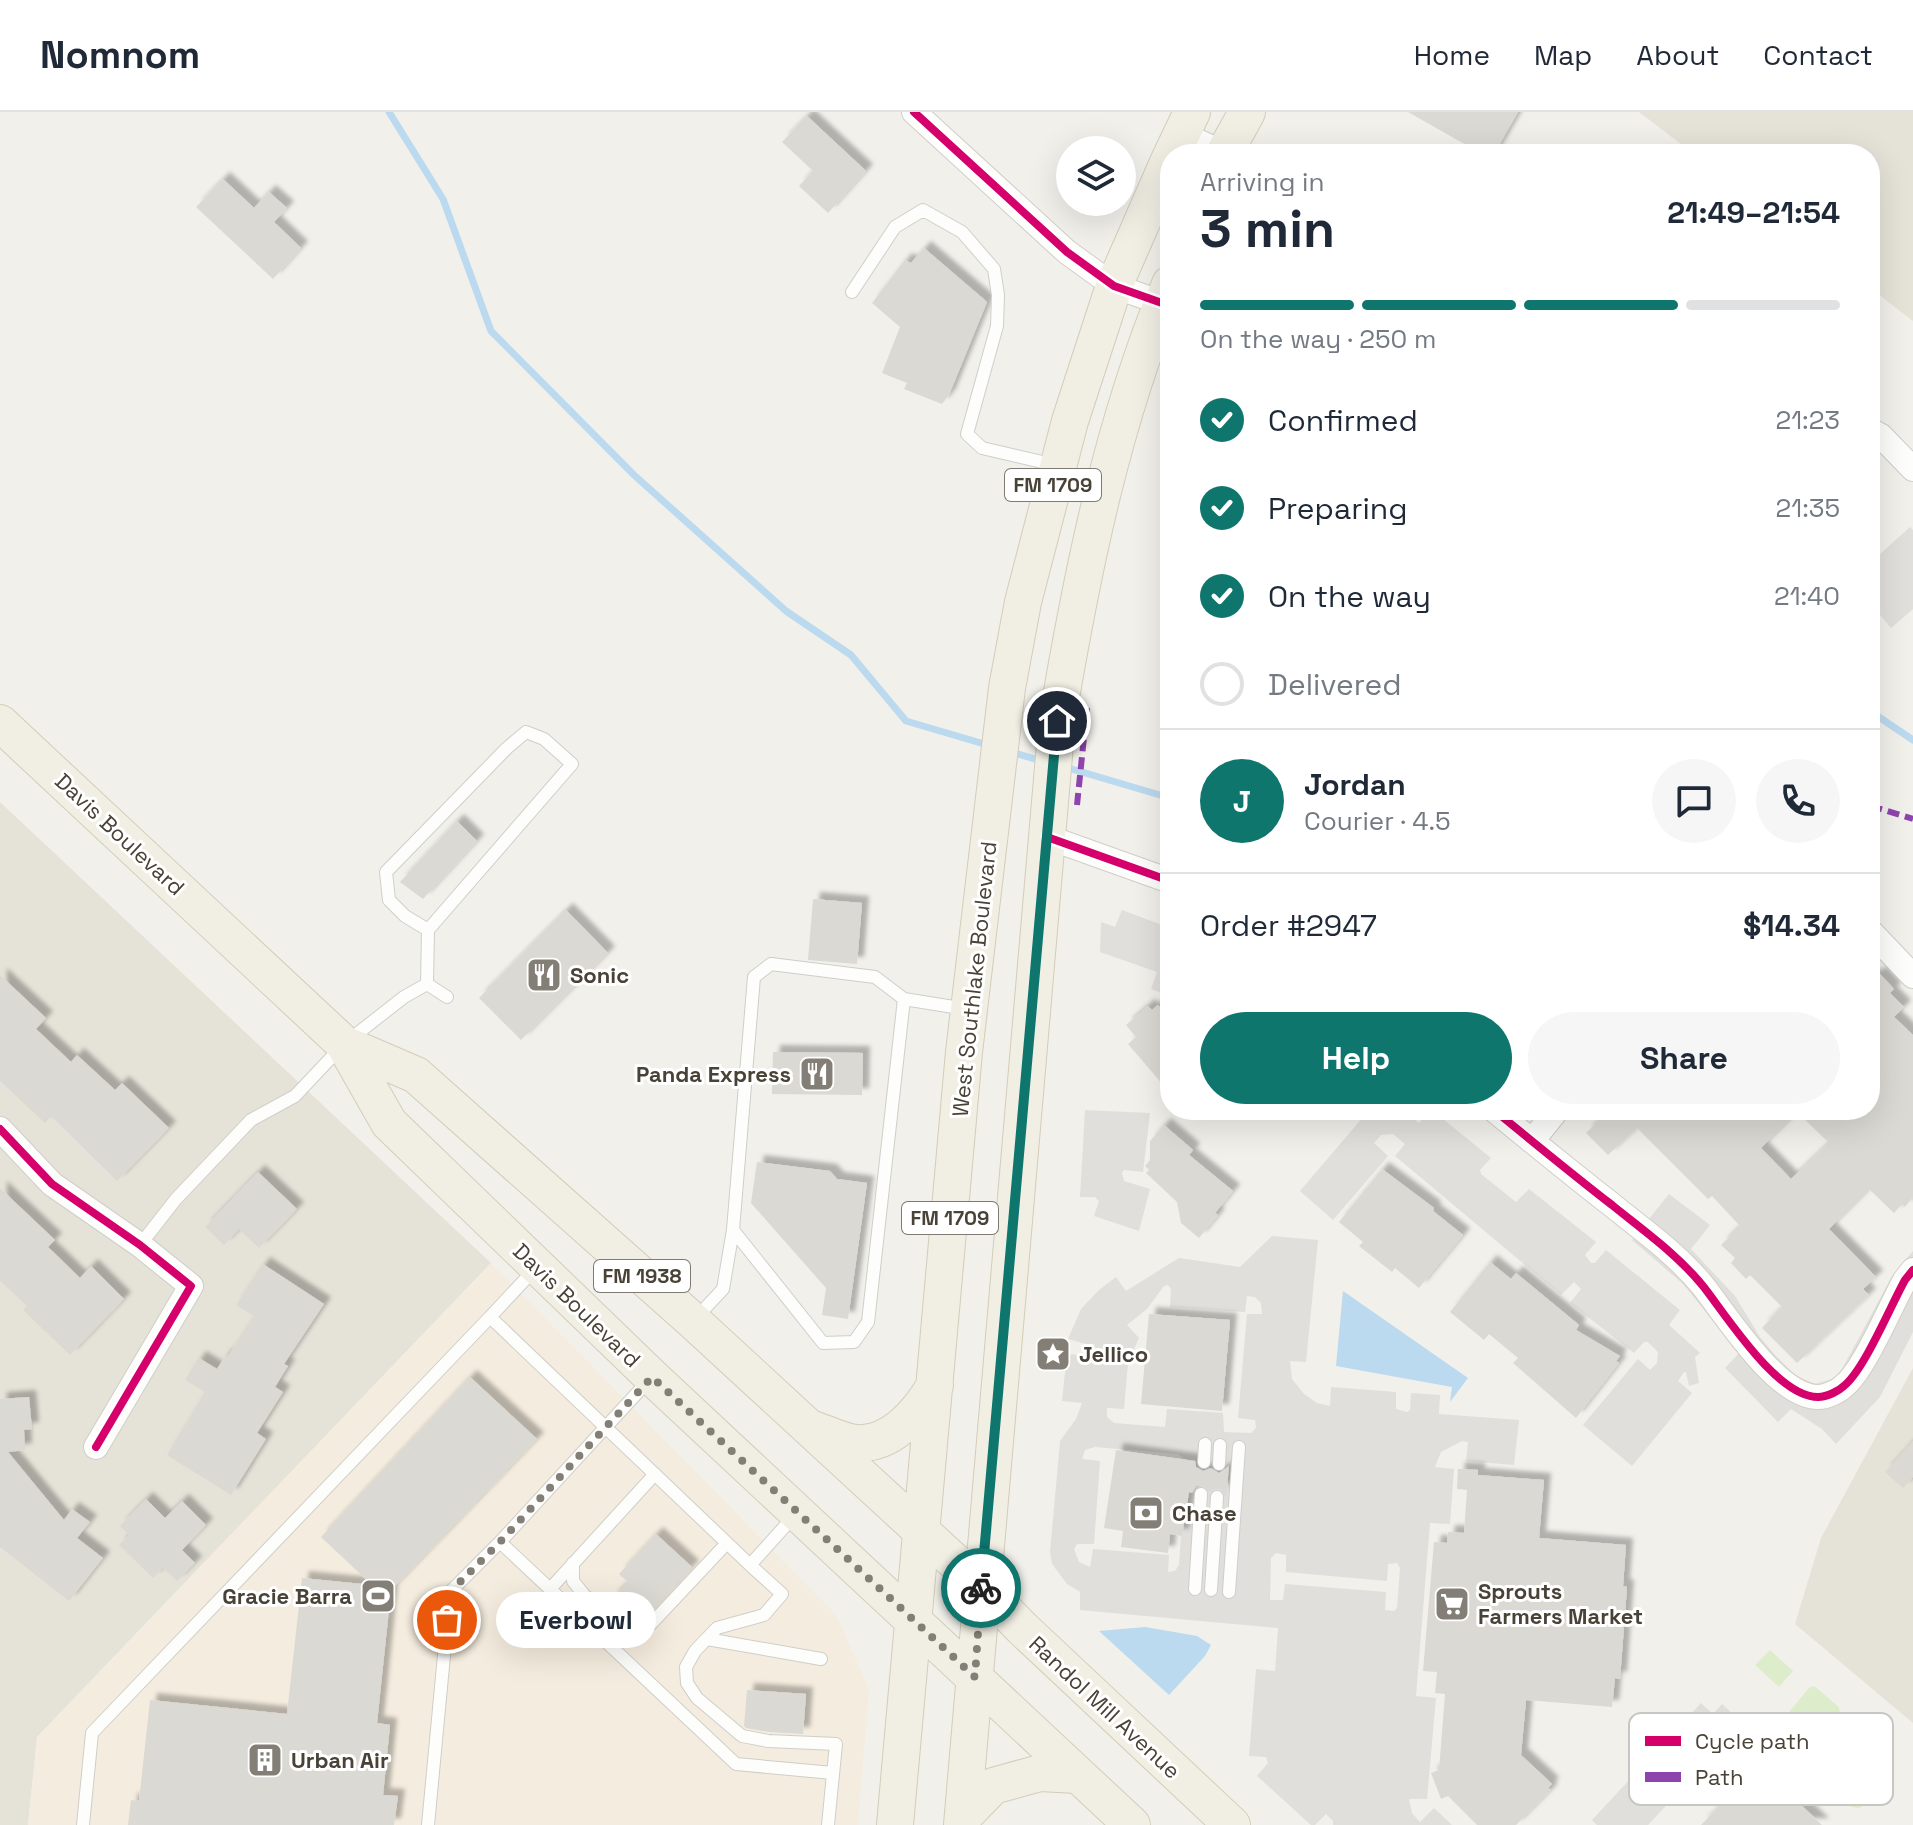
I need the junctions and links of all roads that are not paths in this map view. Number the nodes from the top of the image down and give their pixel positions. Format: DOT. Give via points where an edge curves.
graph roads {
  1 [pos="914,112"];
  2 [pos="1247,112"];
  3 [pos="1230,144"];
  4 [pos="1160,183"];
  5 [pos="1114,286"];
  6 [pos="852,292"];
  7 [pos="1160,292"];
  8 [pos="1160,311"];
  9 [pos="1880,435"];
  10 [pos="1058,466"];
  11 [pos="1913,469"];
  12 [pos="0,723"];
  13 [pos="1048,825"];
  14 [pos="1160,876"];
  15 [pos="428,930"];
  16 [pos="1880,941"];
  17 [pos="1913,976"];
  18 [pos="427,984"];
  19 [pos="447,997"];
  20 [pos="904,999"];
  21 [pos="969,1010"];
  22 [pos="344,1044"];
  23 [pos="1506,1120"];
  24 [pos="1549,1120"];
  25 [pos="0,1129"];
  26 [pos="1532,1141"];
  27 [pos="733,1230"];
  28 [pos="140,1245"];
  29 [pos="537,1267"];
  30 [pos="1913,1270"];
  31 [pos="490,1317"];
  32 [pos="693,1321"];
  33 [pos="652,1377"];
  34 [pos="936,1383"];
  35 [pos="805,1426"];
  36 [pos="607,1428"];
  37 [pos="1205,1444"];
  38 [pos="1220,1445"];
  39 [pos="96,1447"];
  40 [pos="1239,1447"];
  41 [pos="1204,1462"];
  42 [pos="1219,1464"];
  43 [pos="655,1474"];
  44 [pos="1201,1494"];
  45 [pos="1217,1497"];
  46 [pos="798,1512"];
  47 [pos="923,1533"];
  48 [pos="500,1542"];
  49 [pos="727,1543"];
  50 [pos="573,1563"];
  51 [pos="750,1565"];
  52 [pos="981,1586"];
  53 [pos="550,1589"];
  54 [pos="1195,1589"];
  55 [pos="1211,1590"];
  56 [pos="1229,1592"];
  57 [pos="913,1619"];
  58 [pos="707,1639"];
  59 [pos="821,1659"];
  60 [pos="975,1677"];
  61 [pos="833,1773"];
  62 [pos="1077,1775"];
  63 [pos="962,1821"];
  64 [pos="83,1825"];
  65 [pos="428,1825"];
  66 [pos="828,1825"];
  67 [pos="895,1825"];
  68 [pos="1132,1825"];
  69 [pos="1232,1825"];
  1 -- 5 [label="street" via="1067,252"];
  2 -- 3 [label="main road"];
  4 -- 5 [label="main road, West Southlake Boulevard / FM 1709"];
  5 -- 7 [label="street"];
  5 -- 10 [label="main road, West Southlake Boulevard / FM 1709"];
  6 -- 10 [label="lane" via="895,227 923,210 962,232 994,269 998,295 997,326 967,434 982,448"];
  8 -- 13 [label="main road, FM 1709" via="1115,445 1091,539 1057,721"];
  9 -- 11 [label="street"];
  10 -- 21 [label="main road, West Southlake Boulevard / FM 1709" via="1007,688"];
  12 -- 22 [label="main road, Davis Boulevard / FM 1938"];
  13 -- 14 [label="street"];
  13 -- 52 [label="main road, FM 1709"];
  15 -- 15 [label="lane" via="389,900 386,872 526,732 544,739 572,764"];
  15 -- 18 [label="lane"];
  16 -- 17 [label="street"];
  18 -- 19 [label="lane"];
  18 -- 22 [label="lane"];
  20 -- 21 [label="lane"];
  20 -- 27 [label="lane" via="875,977 771,964 754,977"];
  20 -- 27 [label="lane" via="868,1322 854,1342 823,1343"];
  21 -- 34 [label="main road, West Southlake Boulevard / FM 1709"];
  22 -- 28 [label="lane" via="295,1096 251,1120"];
  22 -- 29 [label="main road, Davis Boulevard / FM 1938" via="389,1123"];
  22 -- 32 [label="main road, Davis Boulevard / FM 1938" via="416,1075"];
  23 -- 26 [label="street"];
  24 -- 26 [label="street"];
  25 -- 28 [label="street" via="52,1184"];
  26 -- 30 [label="street" via="1675,1254 1741,1338 1802,1394 1819,1397 1845,1386"];
  27 -- 32 [label="lane" via="723,1289"];
  28 -- 39 [label="street" via="191,1286"];
  29 -- 31 [label="lane"];
  29 -- 33 [label="main road, Davis Boulevard / FM 1938"];
  31 -- 36 [label="lane"];
  31 -- 64 [label="lane" via="92,1733"];
  32 -- 35 [label="main road, Davis Boulevard / FM 1938"];
  33 -- 36 [label="lane"];
  33 -- 46 [label="main road, Davis Boulevard / FM 1938"];
  34 -- 35 [label="main road" via="903,1426 878,1440 852,1443"];
  34 -- 47 [label="main road, West Southlake Boulevard / FM 1709"];
  35 -- 47 [label="main road, Davis Boulevard / FM 1938"];
  36 -- 43 [label="lane"];
  36 -- 48 [label="lane"];
  37 -- 41 [label="lane"];
  38 -- 42 [label="lane"];
  40 -- 56 [label="lane"];
  43 -- 49 [label="lane"];
  43 -- 50 [label="lane"];
  44 -- 54 [label="lane"];
  45 -- 55 [label="lane"];
  46 -- 51 [label="lane"];
  46 -- 57 [label="main road, Davis Boulevard / FM 1938"];
  47 -- 52 [label="main road, Davis Boulevard / FM 1938"];
  47 -- 57 [label="main road, West Southlake Boulevard / FM 1709"];
  48 -- 53 [label="lane"];
  48 -- 65 [label="lane" via="450,1592"];
  49 -- 50 [label="lane" via="650,1625 626,1630 584,1595 573,1581"];
  49 -- 51 [label="lane"];
  50 -- 53 [label="lane"];
  51 -- 58 [label="lane" via="782,1594 764,1615 717,1628"];
  52 -- 60 [label="main road, FM 1709"];
  52 -- 69 [label="main road, Randol Mill Avenue / FM 1938"];
  53 -- 61 [label="lane" via="736,1764"];
  57 -- 60 [label="main road, Davis Boulevard / FM 1938"];
  57 -- 67 [label="main road, West Southlake Boulevard / FM 1709"];
  58 -- 59 [label="lane"];
  58 -- 61 [label="lane" via="686,1667 687,1683 697,1698 742,1736 836,1744"];
  60 -- 62 [label="main road, FM 1938"];
  60 -- 63 [label="main road, FM 1709"];
  61 -- 66 [label="lane"];
  62 -- 63 [label="main road" via="1040,1773 993,1786"];
  62 -- 68 [label="main road, FM 1938"];
}
